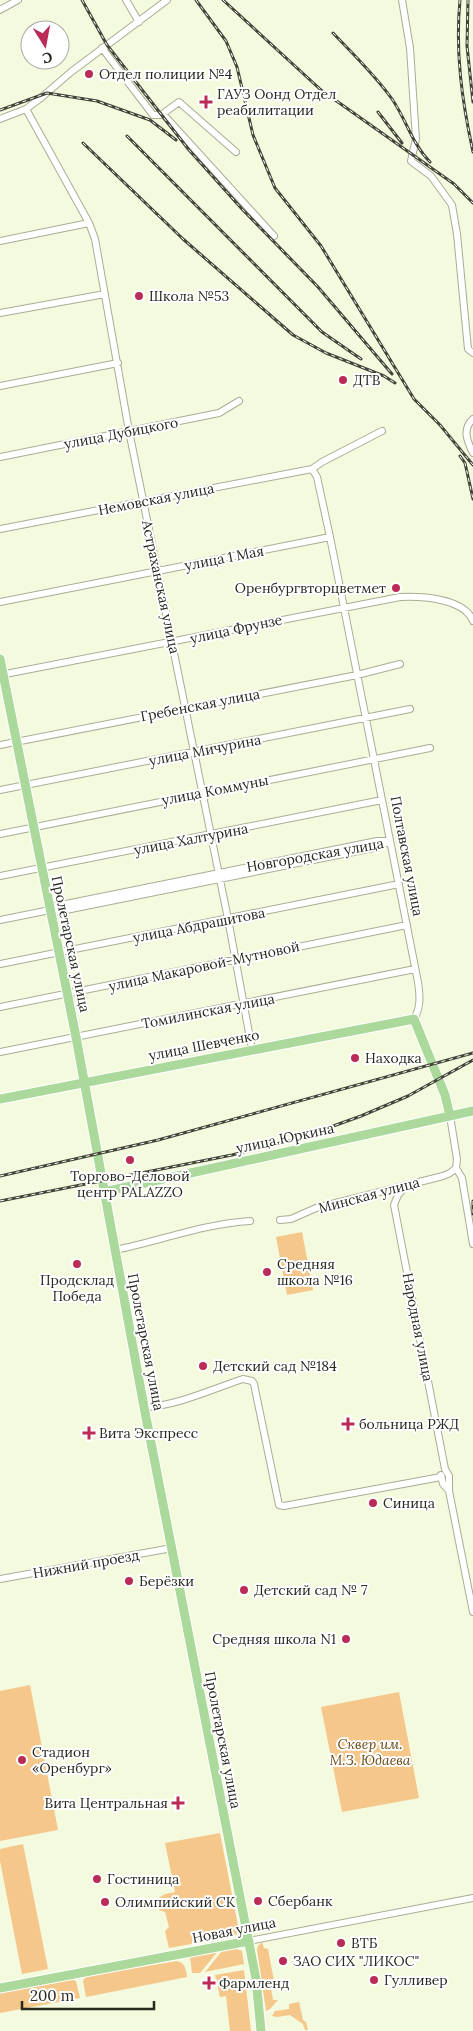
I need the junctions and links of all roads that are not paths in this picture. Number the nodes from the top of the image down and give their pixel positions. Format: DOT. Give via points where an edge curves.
graph roads {
  1 [pos="18,0"];
  2 [pos="126,0"];
  3 [pos="167,0"];
  4 [pos="402,0"];
  5 [pos="0,10"];
  6 [pos="139,22"];
  7 [pos="102,48"];
  8 [pos="26,108"];
  9 [pos="164,114"];
  10 [pos="0,119"];
  11 [pos="236,152"];
  12 [pos="89,223"];
  13 [pos="274,236"];
  14 [pos="0,241"];
  15 [pos="106,294"];
  16 [pos="0,313"];
  17 [pos="473,353"];
  18 [pos="118,363"];
  19 [pos="0,386"];
  20 [pos="239,401"];
  21 [pos="473,419"];
  22 [pos="130,431"];
  23 [pos="382,431"];
  24 [pos="473,453"];
  25 [pos="0,457"];
  26 [pos="312,469"];
  27 [pos="144,501"];
  28 [pos="0,529"];
  29 [pos="330,537"];
  30 [pos="158,570"];
  31 [pos="0,602"];
  32 [pos="343,607"];
  33 [pos="473,621"];
  34 [pos="173,642"];
  35 [pos="0,659"];
  36 [pos="400,664"];
  37 [pos="2,675"];
  38 [pos="357,675"];
  39 [pos="185,708"];
  40 [pos="410,709"];
  41 [pos="365,718"];
  42 [pos="16,742"];
  43 [pos="0,745"];
  44 [pos="430,748"];
  45 [pos="194,753"];
  46 [pos="374,758"];
  47 [pos="25,785"];
  48 [pos="0,790"];
  49 [pos="202,793"];
  50 [pos="382,800"];
  51 [pos="34,827"];
  52 [pos="0,834"];
  53 [pos="211,835"];
  54 [pos="390,841"];
  55 [pos="41,868"];
  56 [pos="0,876"];
  57 [pos="220,876"];
  58 [pos="399,884"];
  59 [pos="50,910"];
  60 [pos="228,919"];
  61 [pos="0,920"];
  62 [pos="407,925"];
  63 [pos="58,953"];
  64 [pos="236,960"];
  65 [pos="0,964"];
  66 [pos="415,969"];
  67 [pos="67,994"];
  68 [pos="244,1004"];
  69 [pos="0,1007"];
  70 [pos="414,1019"];
  71 [pos="76,1037"];
  72 [pos="252,1049"];
  73 [pos="0,1052"];
  74 [pos="84,1082"];
  75 [pos="0,1098"];
  76 [pos="473,1111"];
  77 [pos="450,1116"];
  78 [pos="456,1168"];
  79 [pos="405,1187"];
  80 [pos="104,1192"];
  81 [pos="280,1220"];
  82 [pos="250,1221"];
  83 [pos="473,1244"];
  84 [pos="115,1250"];
  85 [pos="144,1407"];
  86 [pos="445,1469"];
  87 [pos="441,1478"];
  88 [pos="449,1491"];
  89 [pos="172,1548"];
  90 [pos="0,1579"];
  91 [pos="472,1596"];
  92 [pos="473,1612"];
  93 [pos="473,1898"];
  94 [pos="249,1941"];
  95 [pos="0,1988"];
  96 [pos="261,2031"];
  1 -- 5 [label="street"];
  2 -- 6 [label="street"];
  3 -- 6 [label="street"];
  4 -- 17 [label="street" via="410,48 416,139 410,161 431,176 452,204 468,349"];
  6 -- 7 [label="street"];
  7 -- 8 [label="street"];
  7 -- 9 [label="street" via="153,115"];
  8 -- 10 [label="street"];
  8 -- 12 [label="street, Астраханская улица"];
  9 -- 11 [label="street" via="180,102"];
  9 -- 13 [label="street"];
  12 -- 14 [label="street"];
  12 -- 15 [label="street, Астраханская улица"];
  15 -- 16 [label="street"];
  15 -- 18 [label="street, Астраханская улица"];
  18 -- 19 [label="street"];
  18 -- 22 [label="street, Астраханская улица"];
  20 -- 22 [label="street, улица Дубицкого" via="219,413"];
  21 -- 24 [label="street" via="466,429 466,439"];
  22 -- 25 [label="street, улица Дубицкого"];
  22 -- 27 [label="street, Астраханская улица"];
  23 -- 26 [label="street"];
  26 -- 27 [label="street, Немовская улица"];
  26 -- 29 [label="street, Полтавская улица" via="317,477"];
  27 -- 28 [label="street, Немовская улица"];
  27 -- 30 [label="street, Астраханская улица"];
  29 -- 30 [label="street, улица 1 Мая"];
  29 -- 32 [label="street, Полтавская улица"];
  30 -- 31 [label="street, улица 1 Мая"];
  30 -- 34 [label="street, Астраханская улица"];
  32 -- 33 [label="street, улица Фрунзе" via="415,596 455,605 470,613"];
  32 -- 34 [label="street, улица Фрунзе"];
  32 -- 38 [label="street, Полтавская улица"];
  34 -- 37 [label="street, улица Фрунзе"];
  34 -- 39 [label="street, Астраханская улица"];
  35 -- 37 [label="main road, Пролетарская улица"];
  36 -- 38 [label="street, Гребенская улица"];
  37 -- 42 [label="main road, Пролетарская улица"];
  38 -- 39 [label="street, Гребенская улица"];
  38 -- 41 [label="street, Полтавская улица"];
  39 -- 42 [label="street, Гребенская улица"];
  39 -- 45 [label="street, Астраханская улица"];
  40 -- 41 [label="street, улица Мичурина"];
  41 -- 45 [label="street, улица Мичурина"];
  41 -- 46 [label="street, Полтавская улица"];
  42 -- 43 [label="street, Гребенская улица"];
  42 -- 47 [label="main road, Пролетарская улица"];
  44 -- 46 [label="street, улица Коммуны"];
  45 -- 47 [label="street, улица Мичурина"];
  45 -- 49 [label="street, Астраханская улица"];
  46 -- 49 [label="street, улица Коммуны"];
  46 -- 50 [label="street, Полтавская улица"];
  47 -- 48 [label="street, улица Мичурина"];
  47 -- 51 [label="main road, Пролетарская улица"];
  49 -- 51 [label="street, улица Коммуны"];
  49 -- 53 [label="street, Астраханская улица"];
  50 -- 53 [label="street, улица Халтурина"];
  50 -- 54 [label="street, Полтавская улица"];
  51 -- 52 [label="street, улица Коммуны"];
  51 -- 55 [label="main road, Пролетарская улица"];
  53 -- 55 [label="street, улица Халтурина"];
  53 -- 57 [label="street, Астраханская улица"];
  54 -- 57 [label="street, Новгородская улица" via="378,847"];
  54 -- 58 [label="street, Полтавская улица"];
  55 -- 56 [label="street, улица Халтурина"];
  55 -- 59 [label="main road, Пролетарская улица"];
  57 -- 59 [label="street, Новгородская улица" via="56,912"];
  57 -- 60 [label="street, Астраханская улица"];
  58 -- 60 [label="street, улица Абдрашитова"];
  58 -- 62 [label="street, Полтавская улица"];
  59 -- 61 [label="street, Новгородская улица"];
  59 -- 63 [label="main road, Пролетарская улица"];
  60 -- 63 [label="street, улица Абдрашитова"];
  60 -- 64 [label="street, Астраханская улица"];
  62 -- 64 [label="street, улица Макаровой-Мутновой"];
  62 -- 66 [label="street, Полтавская улица"];
  63 -- 65 [label="street, улица Абдрашитова"];
  63 -- 67 [label="main road, Пролетарская улица"];
  64 -- 67 [label="street, улица Макаровой-Мутновой"];
  64 -- 68 [label="street, Астраханская улица"];
  66 -- 68 [label="street, Томилинская улица"];
  66 -- 70 [label="street, Полтавская улица" via="420,1002"];
  67 -- 69 [label="street, улица Макаровой-Мутновой"];
  67 -- 71 [label="main road, Пролетарская улица"];
  68 -- 71 [label="street, Томилинская улица"];
  68 -- 72 [label="street, Астраханская улица"];
  70 -- 72 [label="main road, улица Шевченко"];
  70 -- 77 [label="main road" via="442,1087"];
  71 -- 73 [label="street, Томилинская улица"];
  71 -- 74 [label="main road, Пролетарская улица"];
  72 -- 74 [label="main road, улица Шевченко"];
  74 -- 75 [label="main road, улица Шевченко"];
  74 -- 80 [label="main road, Пролетарская улица"];
  76 -- 77 [label="main road, улица Юркина"];
  77 -- 78 [label="street"];
  77 -- 80 [label="main road, улица Юркина"];
  78 -- 79 [label="street, Минская улица" via="443,1176"];
  78 -- 83 [label="street" via="462,1178"];
  79 -- 81 [label="street, Минская улица"];
  79 -- 86 [label="street, Народная улица" via="394,1205"];
  80 -- 84 [label="main road, Пролетарская улица"];
  82 -- 84 [label="street" via="188,1231"];
  84 -- 85 [label="main road, Пролетарская улица"];
  85 -- 87 [label="street" via="178,1402 243,1378 252,1380 279,1505"];
  85 -- 89 [label="main road, Пролетарская улица"];
  86 -- 87 [label="street"];
  86 -- 88 [label="street, Народная улица" via="449,1476"];
  87 -- 88 [label="street, Народная улица"];
  88 -- 91 [label="street, Народная улица"];
  89 -- 90 [label="street, Нижний проезд"];
  89 -- 94 [label="main road, Пролетарская улица"];
  91 -- 92 [label="street, Народная улица"];
  93 -- 94 [label="street, Новая улица"];
  94 -- 95 [label="main road, Новая улица"];
  94 -- 96 [label="main road, Пролетарская улица"];
}
